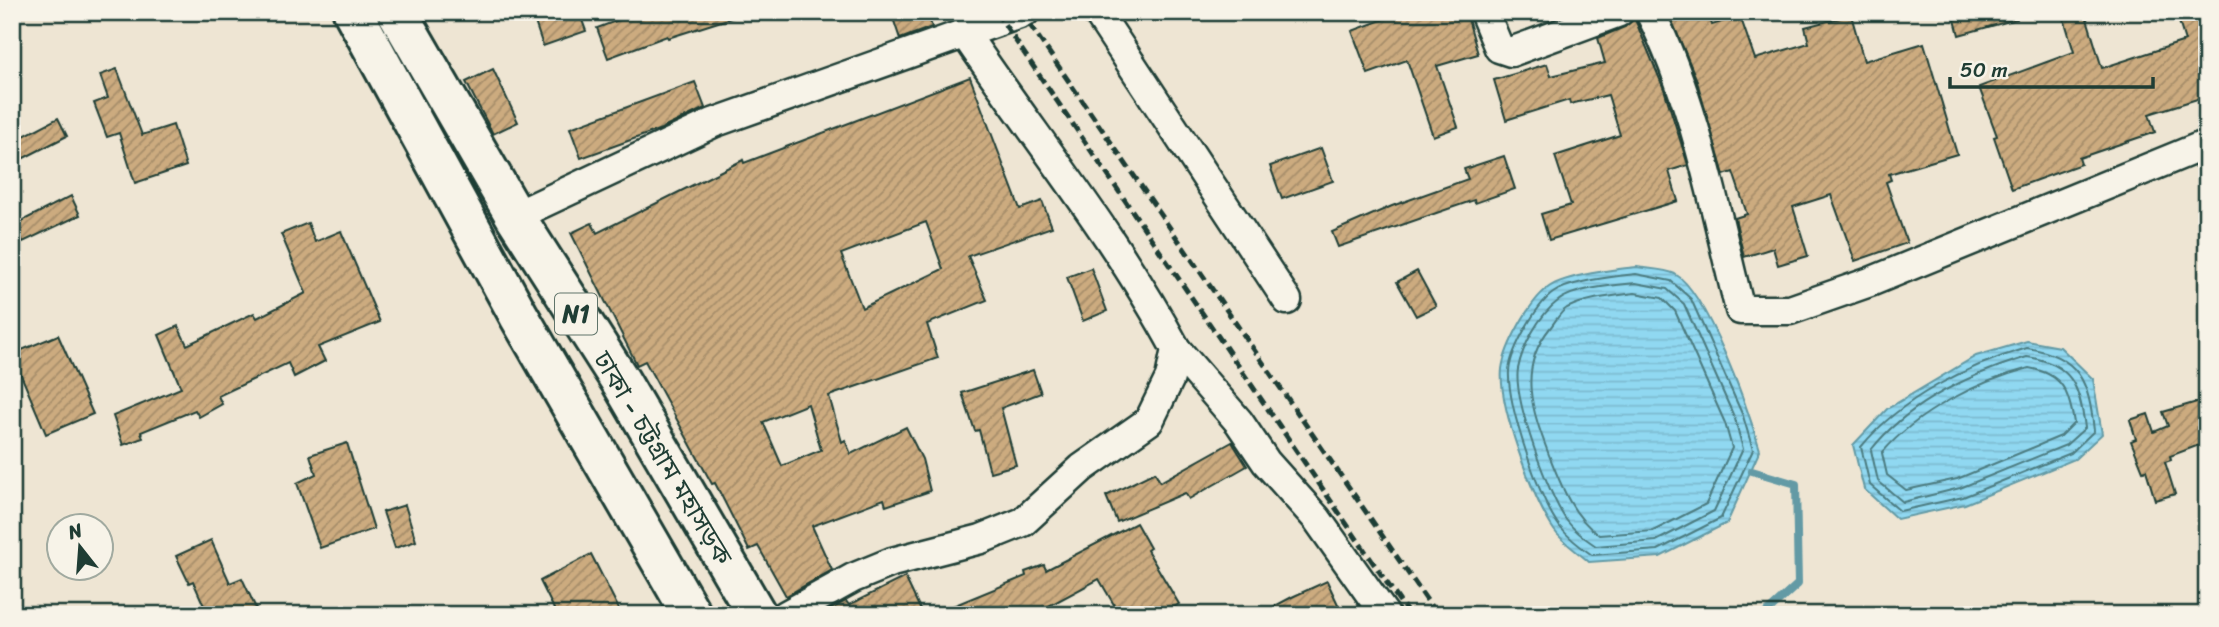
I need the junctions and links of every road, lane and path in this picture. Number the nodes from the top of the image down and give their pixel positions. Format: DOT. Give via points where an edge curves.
graph roads {
  1 [pos="353,12"];
  2 [pos="397,12"];
  3 [pos="1025,12"];
  4 [pos="1097,12"];
  5 [pos="1484,12"];
  6 [pos="1619,12"];
  7 [pos="1650,12"];
  8 [pos="965,33"];
  9 [pos="2207,144"];
  10 [pos="515,216"];
  11 [pos="1287,300"];
  12 [pos="1176,349"];
  13 [pos="692,615"];
  14 [pos="757,615"];
  15 [pos="786,615"];
  16 [pos="1385,615"];
  1 -- 13 [label="highway, ঢাকা - চট্টগ্রাম মহাসড়ক / N1" via="506,294"];
  2 -- 10 [label="highway, ঢাকা - চট্টগ্রাম মহাসড়ক / N1"];
  3 -- 8 [label="street"];
  4 -- 11 [label="street"];
  5 -- 6 [label="street" via="1499,48 1511,52"];
  7 -- 9 [label="street" via="1667,45 1740,310 1790,310 1870,282"];
  8 -- 10 [label="street" via="713,123"];
  8 -- 12 [label="street" via="1108,235"];
  10 -- 14 [label="highway, ঢাকা - চট্টগ্রাম মহাসড়ক / N1" via="621,382"];
  12 -- 15 [label="street" via="1170,378 1149,421 1082,468 1023,522 981,539 892,562"];
  12 -- 16 [label="street" via="1317,519"];
}
